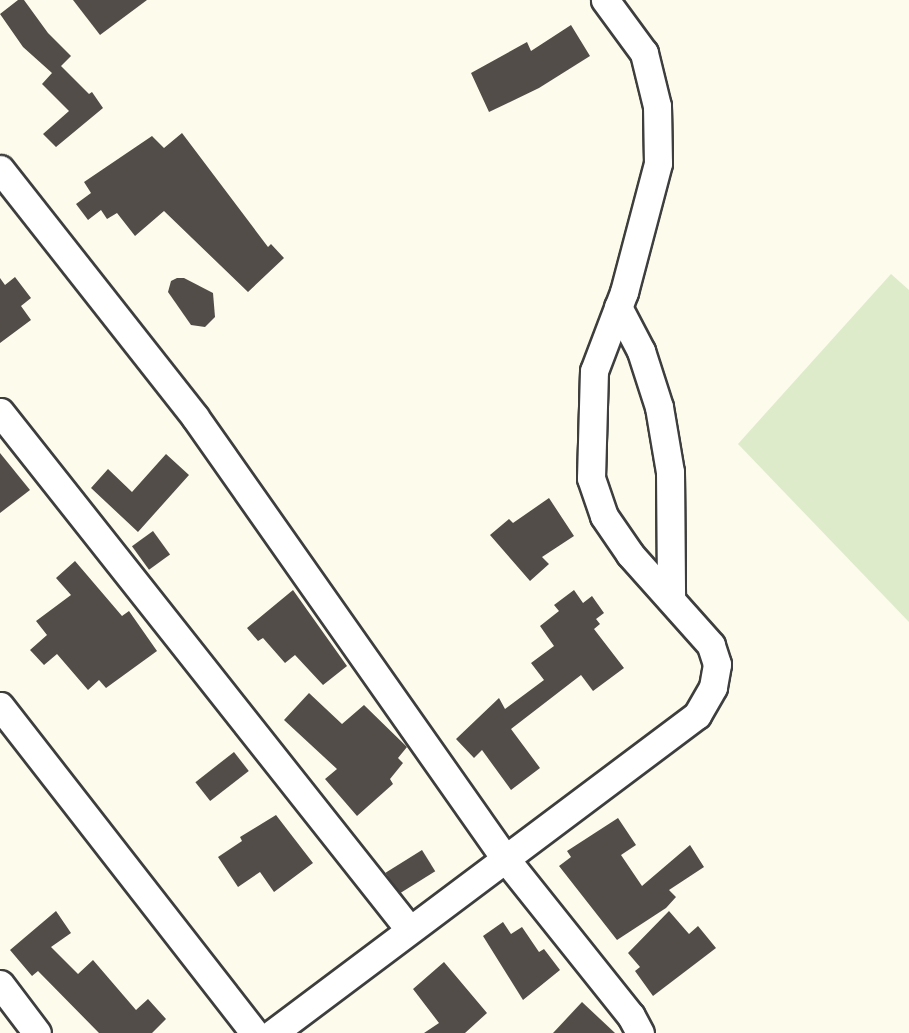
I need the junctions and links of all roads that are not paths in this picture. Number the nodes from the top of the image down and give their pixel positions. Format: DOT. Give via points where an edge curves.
graph roads {
  1 [pos="605,0"];
  2 [pos="0,169"];
  3 [pos="618,307"];
  4 [pos="0,412"];
  5 [pos="671,596"];
  6 [pos="0,706"];
  7 [pos="504,857"];
  8 [pos="409,929"];
  9 [pos="0,984"];
  10 [pos="37,1033"];
  11 [pos="255,1033"];
  12 [pos="273,1033"];
  13 [pos="640,1033"];
  1 -- 3 [label="street" via="644,53 657,105 658,163"];
  2 -- 7 [label="street" via="195,417"];
  3 -- 5 [label="street" via="641,351 659,406 670,472"];
  3 -- 5 [label="street" via="594,370 591,478 604,516 630,554"];
  4 -- 8 [label="street"];
  5 -- 7 [label="street" via="711,645 717,664 713,687 697,715"];
  6 -- 11 [label="street"];
  7 -- 8 [label="street"];
  7 -- 13 [label="street" via="632,1016"];
  8 -- 12 [label="street"];
  9 -- 10 [label="street"];
}
